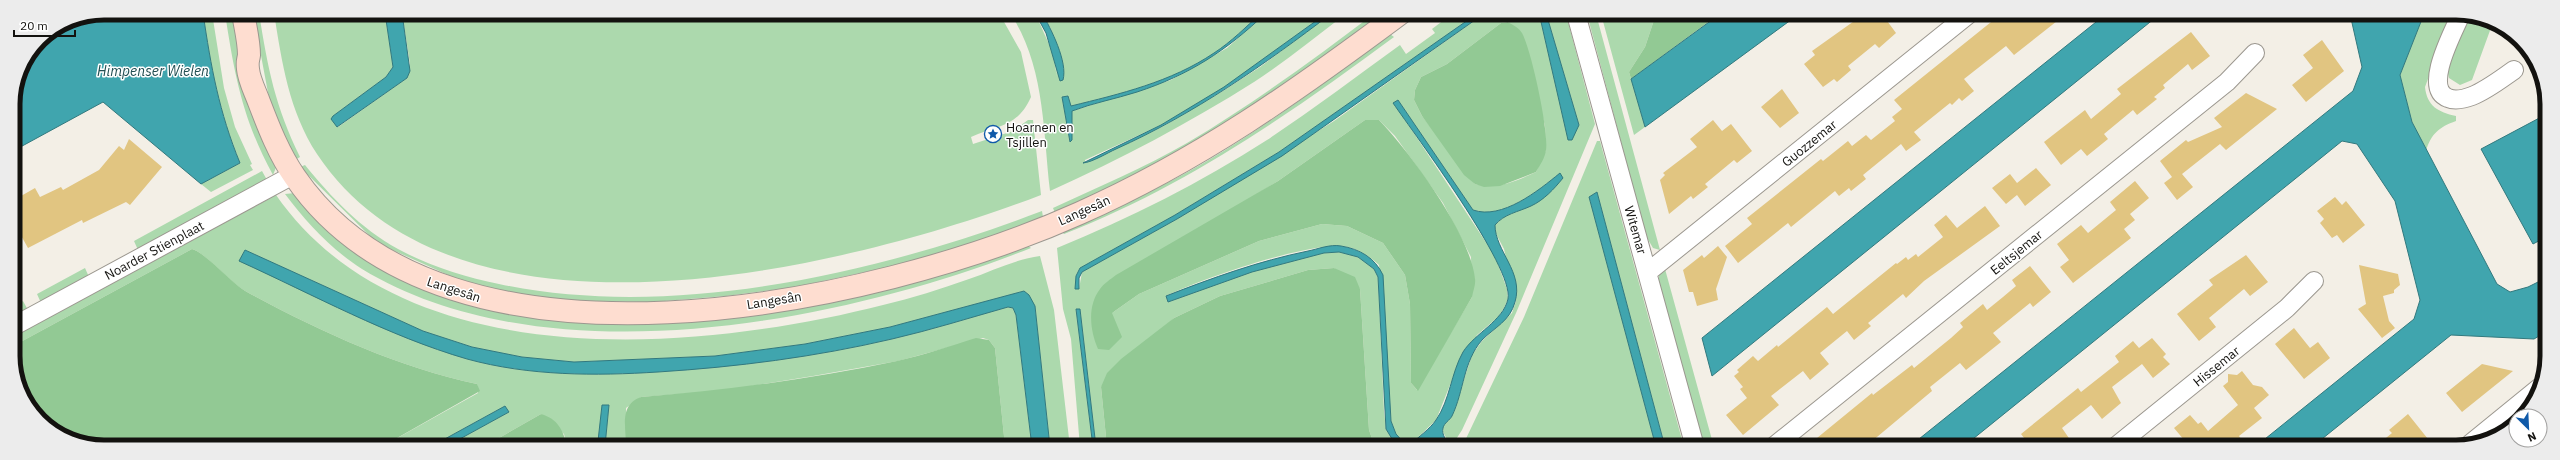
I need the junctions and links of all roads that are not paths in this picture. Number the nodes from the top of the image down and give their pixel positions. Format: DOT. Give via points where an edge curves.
graph roads {
  1 [pos="244,20"];
  2 [pos="1391,20"];
  3 [pos="1578,20"];
  4 [pos="1963,20"];
  5 [pos="2458,20"];
  6 [pos="2255,53"];
  7 [pos="2514,70"];
  8 [pos="293,175"];
  9 [pos="1648,272"];
  10 [pos="2314,282"];
  11 [pos="20,323"];
  12 [pos="2530,395"];
  13 [pos="2479,437"];
  14 [pos="1693,440"];
  15 [pos="1783,440"];
  16 [pos="2124,440"];
  1 -- 8 [label="street, Langesân" via="250,81 271,133"];
  2 -- 8 [label="street, Langesân" via="1310,82 1250,122 1169,170 1093,207 980,252 896,276 797,297 727,307 606,314 543,310 495,302 463,293 405,272 371,252 337,227"];
  3 -- 9 [label="street, Witemar"];
  4 -- 9 [label="street, Guozzemar"];
  5 -- 7 [label="street" via="2440,64 2437,80 2438,87 2445,97 2452,100 2472,96"];
  6 -- 15 [label="street, Eeltsjemar" via="2227,82"];
  8 -- 11 [label="street, Noarder Stienplaat"];
  9 -- 14 [label="street, Witemar"];
  10 -- 16 [label="street, Hissemar" via="2287,308"];
  12 -- 13 [label="street"];
}
